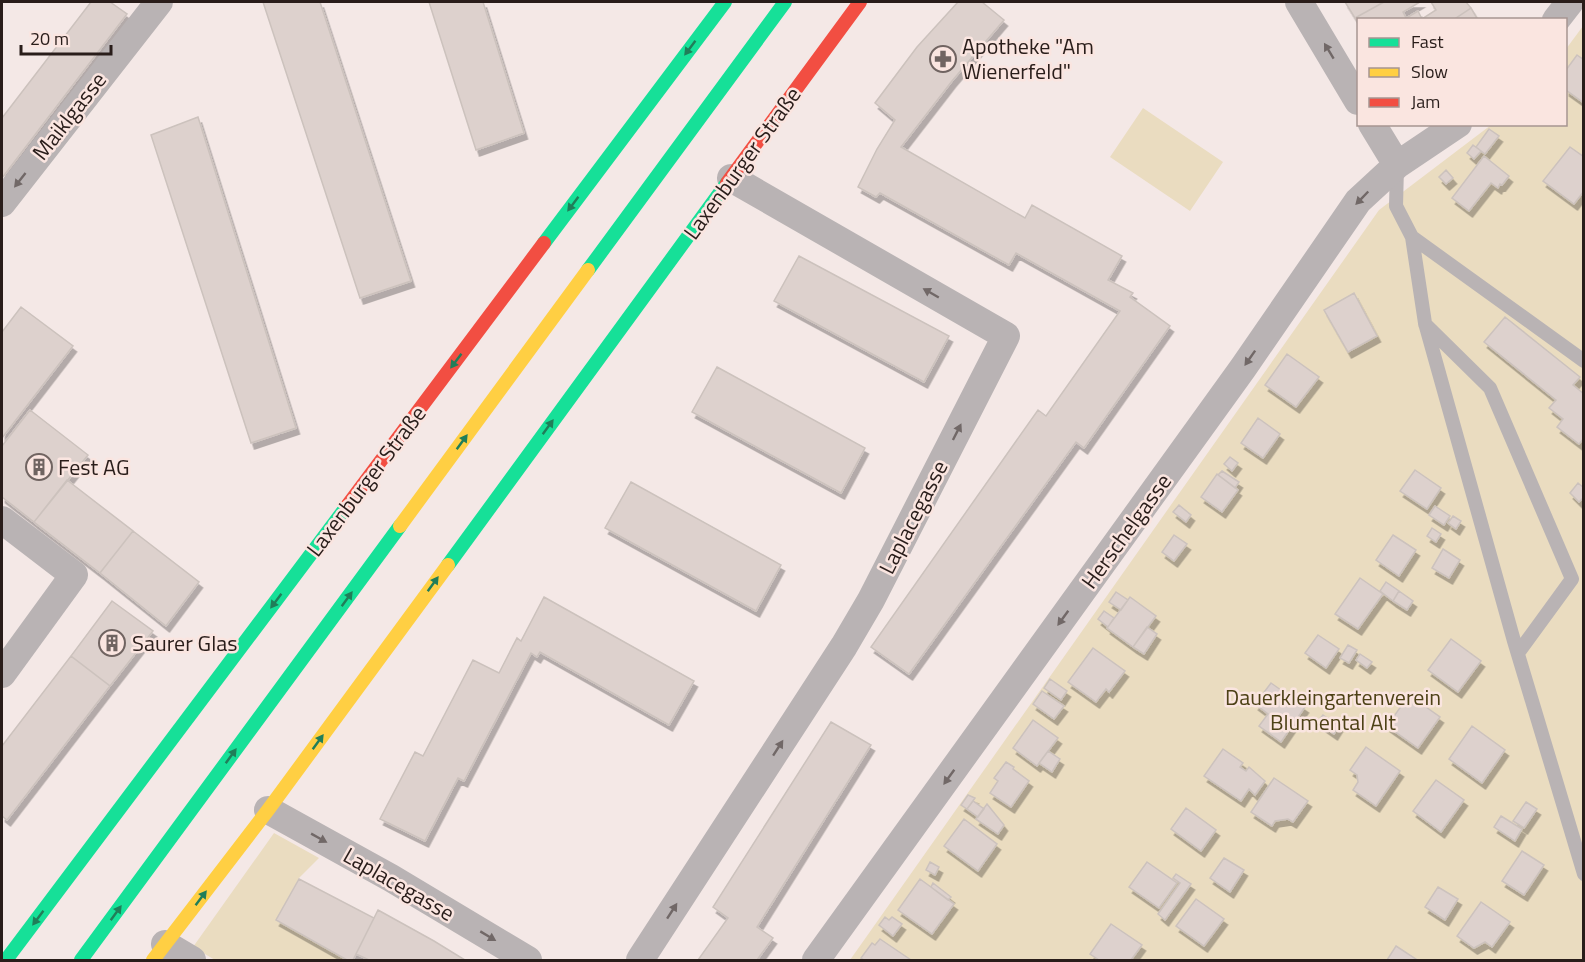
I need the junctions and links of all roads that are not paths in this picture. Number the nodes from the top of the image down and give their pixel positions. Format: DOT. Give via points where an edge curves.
graph roads {
  1 [pos="159,2"];
  2 [pos="725,2"];
  3 [pos="785,2"];
  4 [pos="860,2"];
  5 [pos="1299,2"];
  6 [pos="1570,2"];
  7 [pos="1558,18"];
  8 [pos="1357,98"];
  9 [pos="1373,126"];
  10 [pos="1455,126"];
  11 [pos="1397,165"];
  12 [pos="731,178"];
  13 [pos="2,203"];
  14 [pos="1412,237"];
  15 [pos="1425,324"];
  16 [pos="1584,361"];
  17 [pos="2,520"];
  18 [pos="1518,653"];
  19 [pos="2,674"];
  20 [pos="268,810"];
  21 [pos="1584,873"];
  22 [pos="159,952"];
  23 [pos="6,960"];
  24 [pos="81,960"];
  25 [pos="192,960"];
  26 [pos="528,960"];
  27 [pos="640,960"];
  28 [pos="816,960"];
  1 -- 13 [label="street, Maiklgasse, one-way"];
  2 -- 23 [label="main road, Laxenburger Straße, one-way"];
  24 -- 3 [label="main road, one-way"];
  4 -- 12 [label="main road, Laxenburger Straße"];
  8 -- 5 [label="street, one-way"];
  6 -- 7 [label="street"];
  9 -- 11 [label="street"];
  10 -- 11 [label="street, Herschelgasse"];
  11 -- 14 [label="lane" via="1396,206"];
  11 -- 28 [label="street, Herschelgasse, one-way" via="1358,201 1236,378"];
  20 -- 12 [label="main road, Laxenburger Straße, one-way"];
  27 -- 12 [label="street, Laplacegasse, one-way" via="871,600 1006,336"];
  14 -- 15 [label="lane"];
  14 -- 16 [label="lane"];
  15 -- 18 [label="lane"];
  15 -- 18 [label="lane" via="1490,388 1572,579"];
  17 -- 19 [label="street" via="74,575"];
  18 -- 21 [label="lane"];
  22 -- 20 [label="main road, Laxenburger Straße, one-way"];
  20 -- 26 [label="street, Laplacegasse, one-way"];
  22 -- 25 [label="street"];
}
